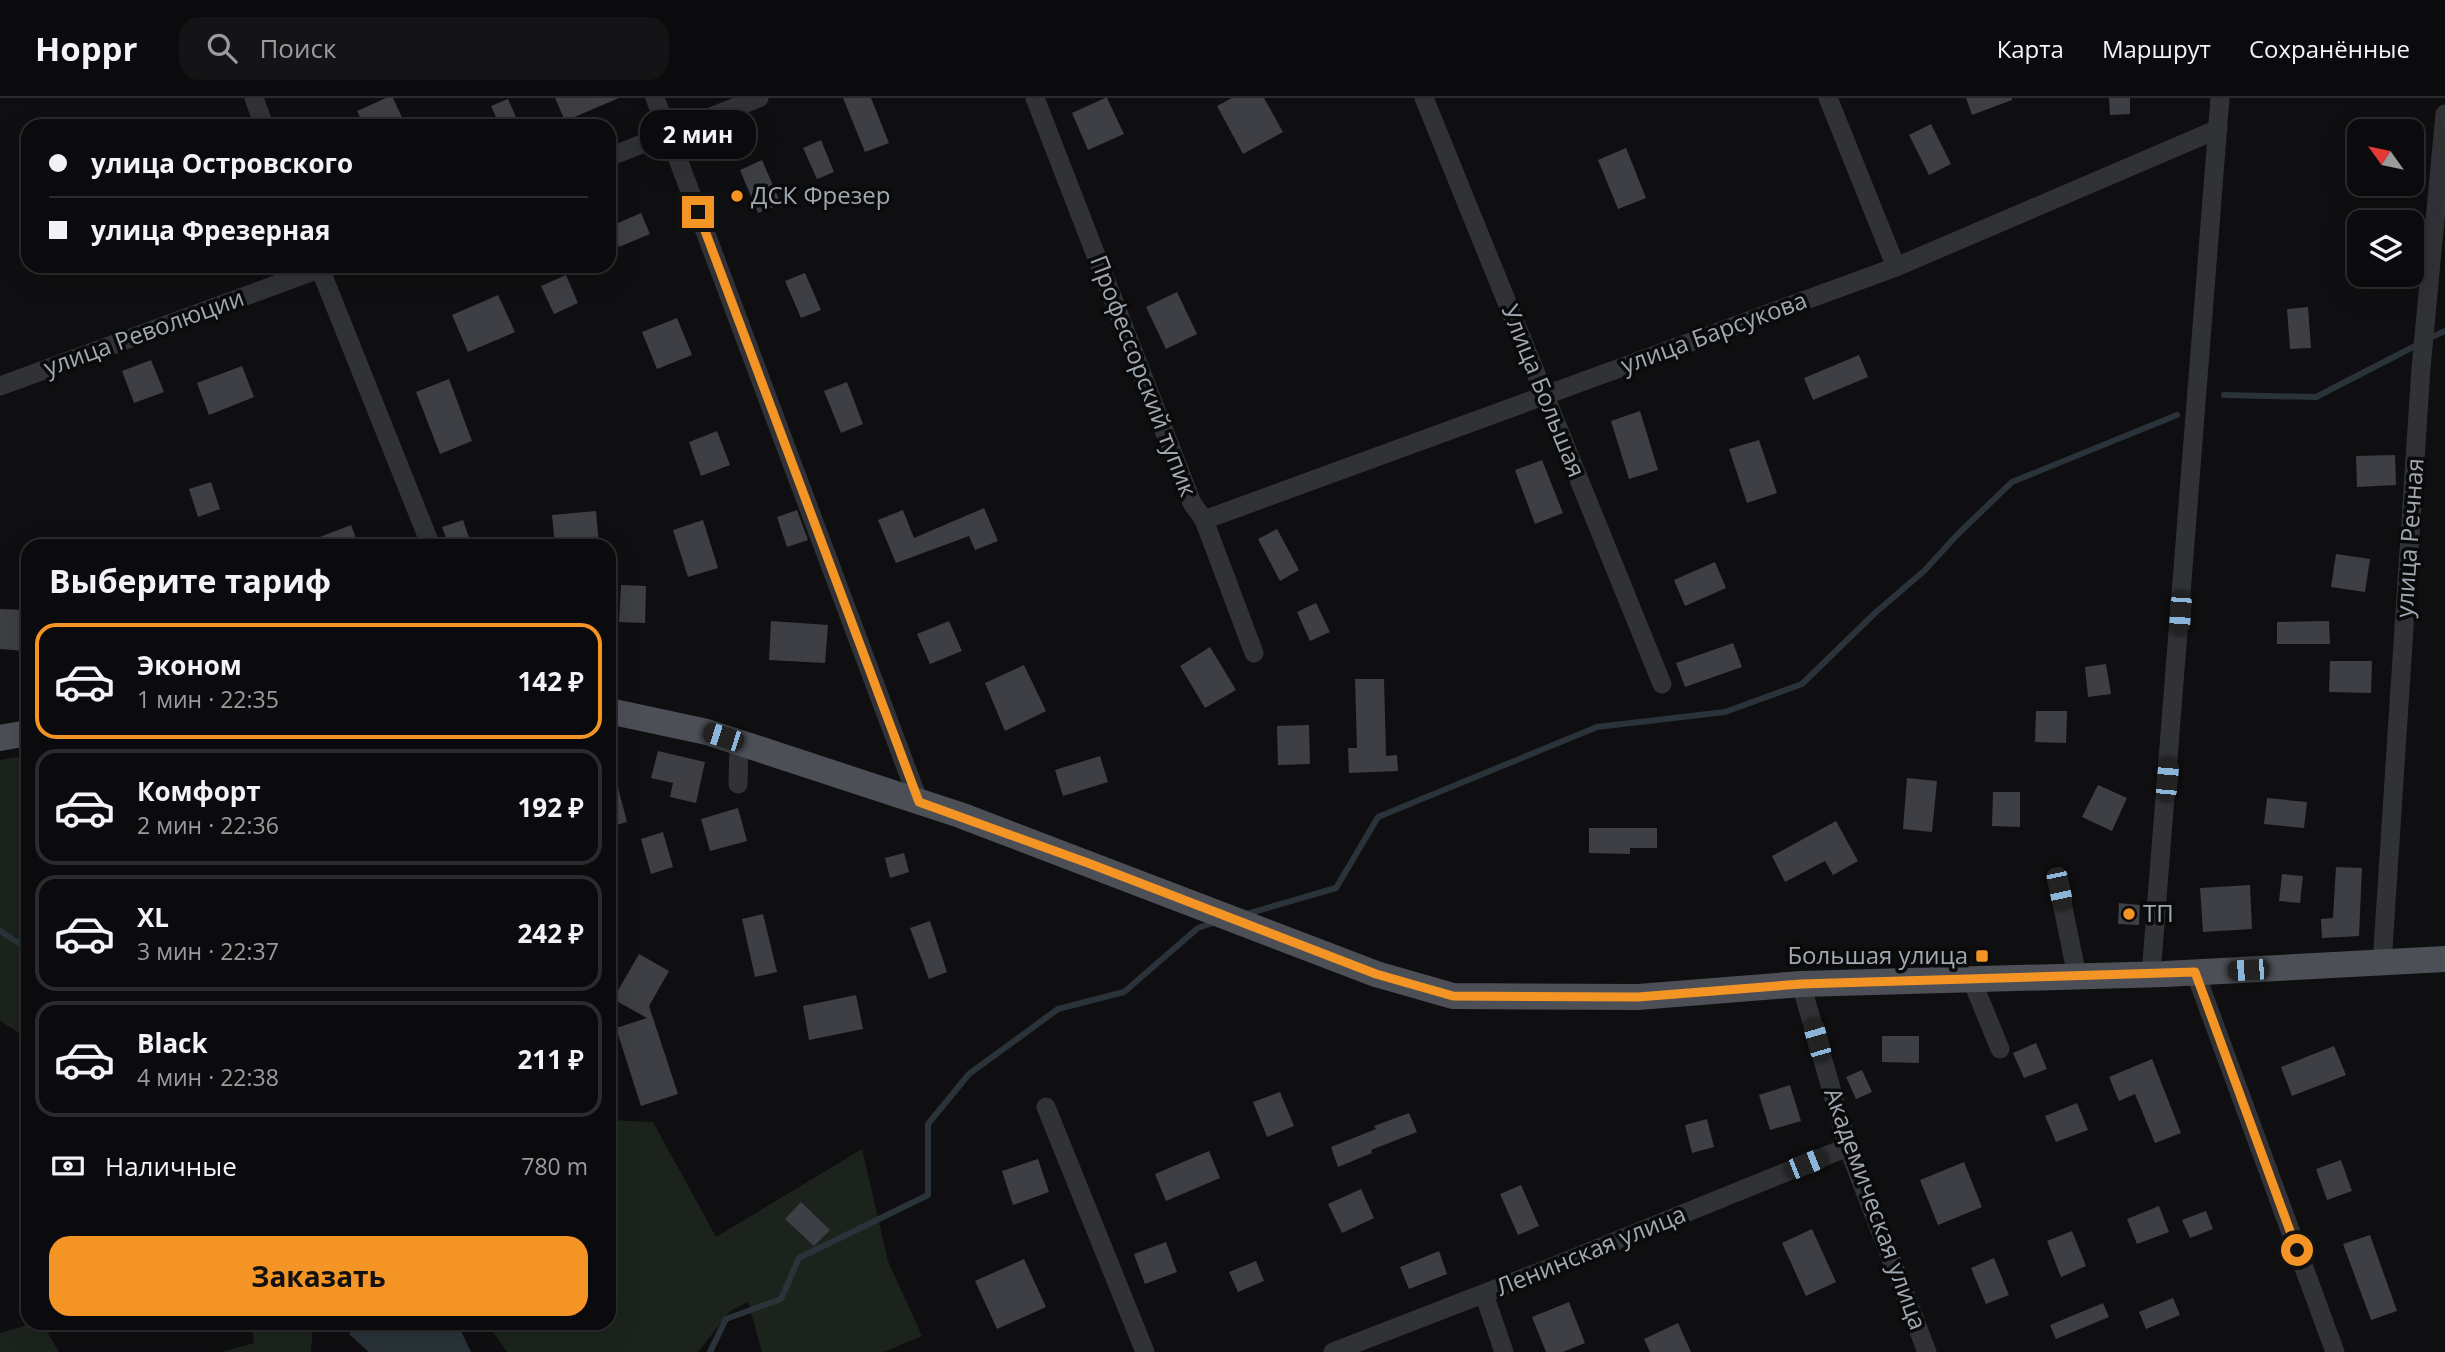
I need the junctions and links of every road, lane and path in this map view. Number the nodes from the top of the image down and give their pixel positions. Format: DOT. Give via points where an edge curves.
graph roads {
  1 [pos="254,98"];
  2 [pos="655,98"];
  3 [pos="759,98"];
  4 [pos="1035,98"];
  5 [pos="1424,98"];
  6 [pos="1828,98"];
  7 [pos="2220,98"];
  8 [pos="2445,114"];
  9 [pos="262,119"];
  10 [pos="2218,129"];
  11 [pos="668,134"];
  12 [pos="616,154"];
  13 [pos="1896,267"];
  14 [pos="306,273"];
  15 [pos="324,273"];
  16 [pos="0,386"];
  17 [pos="1545,395"];
  18 [pos="1204,520"];
  19 [pos="428,539"];
  20 [pos="1254,653"];
  21 [pos="1662,684"];
  22 [pos="616,712"];
  23 [pos="21,734"];
  24 [pos="0,738"];
  25 [pos="739,742"];
  26 [pos="738,784"];
  27 [pos="919,802"];
  28 [pos="2059,888"];
  29 [pos="2445,959"];
  30 [pos="2382,964"];
  31 [pos="2195,972"];
  32 [pos="2151,975"];
  33 [pos="2077,976"];
  34 [pos="1971,978"];
  35 [pos="1801,984"];
  36 [pos="2000,1049"];
  37 [pos="1046,1107"];
  38 [pos="1847,1147"];
  39 [pos="1484,1294"];
  40 [pos="1144,1352"];
  41 [pos="1333,1352"];
  42 [pos="1504,1352"];
  43 [pos="1927,1352"];
  44 [pos="2334,1352"];
  1 -- 9 [label="street"];
  2 -- 11 [label="street"];
  3 -- 11 [label="street"];
  4 -- 18 [label="street, Профессорский тупик" via="1192,503"];
  5 -- 17 [label="street, Улица Большая"];
  6 -- 13 [label="street"];
  7 -- 10 [label="street"];
  8 -- 30 [label="street, улица Речная" via="2421,368"];
  10 -- 13 [label="street, улица Барсукова"];
  10 -- 32 [label="street"];
  11 -- 12 [label="street"];
  11 -- 27 [label="street"];
  13 -- 17 [label="street, улица Барсукова"];
  14 -- 16 [label="street, улица Революции"];
  15 -- 19 [label="street"];
  17 -- 18 [label="street, улица Барсукова"];
  17 -- 21 [label="street, Улица Большая"];
  18 -- 20 [label="street, Профессорский тупик"];
  22 -- 25 [label="main road"];
  23 -- 24 [label="main road"];
  25 -- 26 [label="street"];
  25 -- 27 [label="main road"];
  27 -- 35 [label="main road" via="1376,974 1453,996 1638,997"];
  28 -- 33 [label="street"];
  29 -- 30 [label="main road"];
  30 -- 31 [label="main road"];
  31 -- 32 [label="main road"];
  31 -- 44 [label="street"];
  32 -- 33 [label="main road"];
  33 -- 34 [label="main road"];
  34 -- 35 [label="main road"];
  34 -- 36 [label="street"];
  35 -- 38 [label="street, Академическая улица"];
  37 -- 40 [label="street"];
  38 -- 39 [label="street, Ленинская улица"];
  38 -- 43 [label="street, Академическая улица"];
  39 -- 41 [label="street, Ленинская улица"];
  39 -- 42 [label="street"];
}
